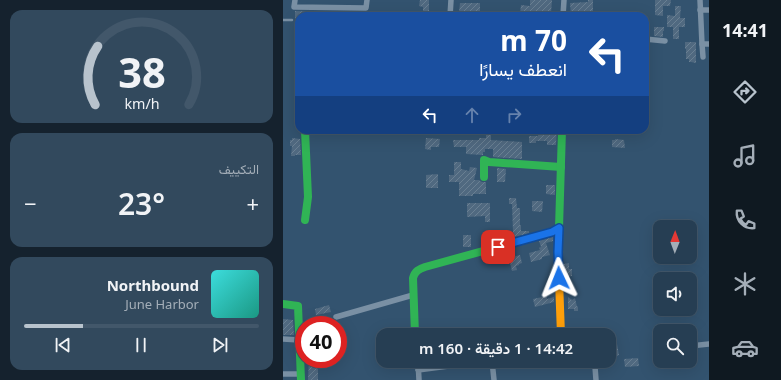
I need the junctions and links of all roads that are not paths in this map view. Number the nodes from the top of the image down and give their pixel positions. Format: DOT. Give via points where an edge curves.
graph roads {
  1 [pos="295,0"];
  2 [pos="367,0"];
  3 [pos="451,0"];
  4 [pos="564,0"];
  5 [pos="700,0"];
  6 [pos="700,10"];
  7 [pos="709,10"];
  8 [pos="450,12"];
  9 [pos="563,12"];
  10 [pos="283,20"];
  11 [pos="292,20"];
  12 [pos="649,39"];
  13 [pos="665,41"];
  14 [pos="702,44"];
  15 [pos="709,44"];
  16 [pos="703,57"];
  17 [pos="305,134"];
  18 [pos="562,134"];
  19 [pos="561,167"];
  20 [pos="484,177"];
  21 [pos="305,220"];
  22 [pos="559,228"];
  23 [pos="413,295"];
  24 [pos="283,304"];
  25 [pos="299,316"];
  26 [pos="340,316"];
  27 [pos="415,328"];
  28 [pos="561,328"];
  29 [pos="283,339"];
  30 [pos="295,340"];
  31 [pos="709,344"];
  32 [pos="697,345"];
  33 [pos="433,368"];
  34 [pos="493,368"];
  35 [pos="595,368"];
  36 [pos="418,370"];
  37 [pos="283,374"];
  38 [pos="301,377"];
  39 [pos="419,380"];
  40 [pos="495,380"];
  41 [pos="596,380"];
  1 -- 2 [label="street" via="294,7 366,8"];
  3 -- 8 [label="street"];
  4 -- 9 [label="street"];
  5 -- 6 [label="street"];
  6 -- 7 [label="street"];
  6 -- 14 [label="street"];
  10 -- 11 [label="lane"];
  12 -- 13 [label="street"];
  14 -- 15 [label="street"];
  14 -- 16 [label="street"];
  17 -- 21 [label="street" via="308,197"];
  18 -- 19 [label="street"];
  19 -- 20 [label="street" via="484,160"];
  19 -- 22 [label="street"];
  22 -- 23 [label="street" via="419,269 414,274"];
  22 -- 28 [label="street"];
  23 -- 26 [label="street"];
  23 -- 27 [label="street"];
  24 -- 25 [label="street" via="299,306"];
  29 -- 30 [label="street"];
  31 -- 32 [label="street"];
  33 -- 36 [label="street"];
  34 -- 40 [label="street"];
  35 -- 41 [label="street"];
  36 -- 39 [label="street"];
  37 -- 38 [label="street"];
}
